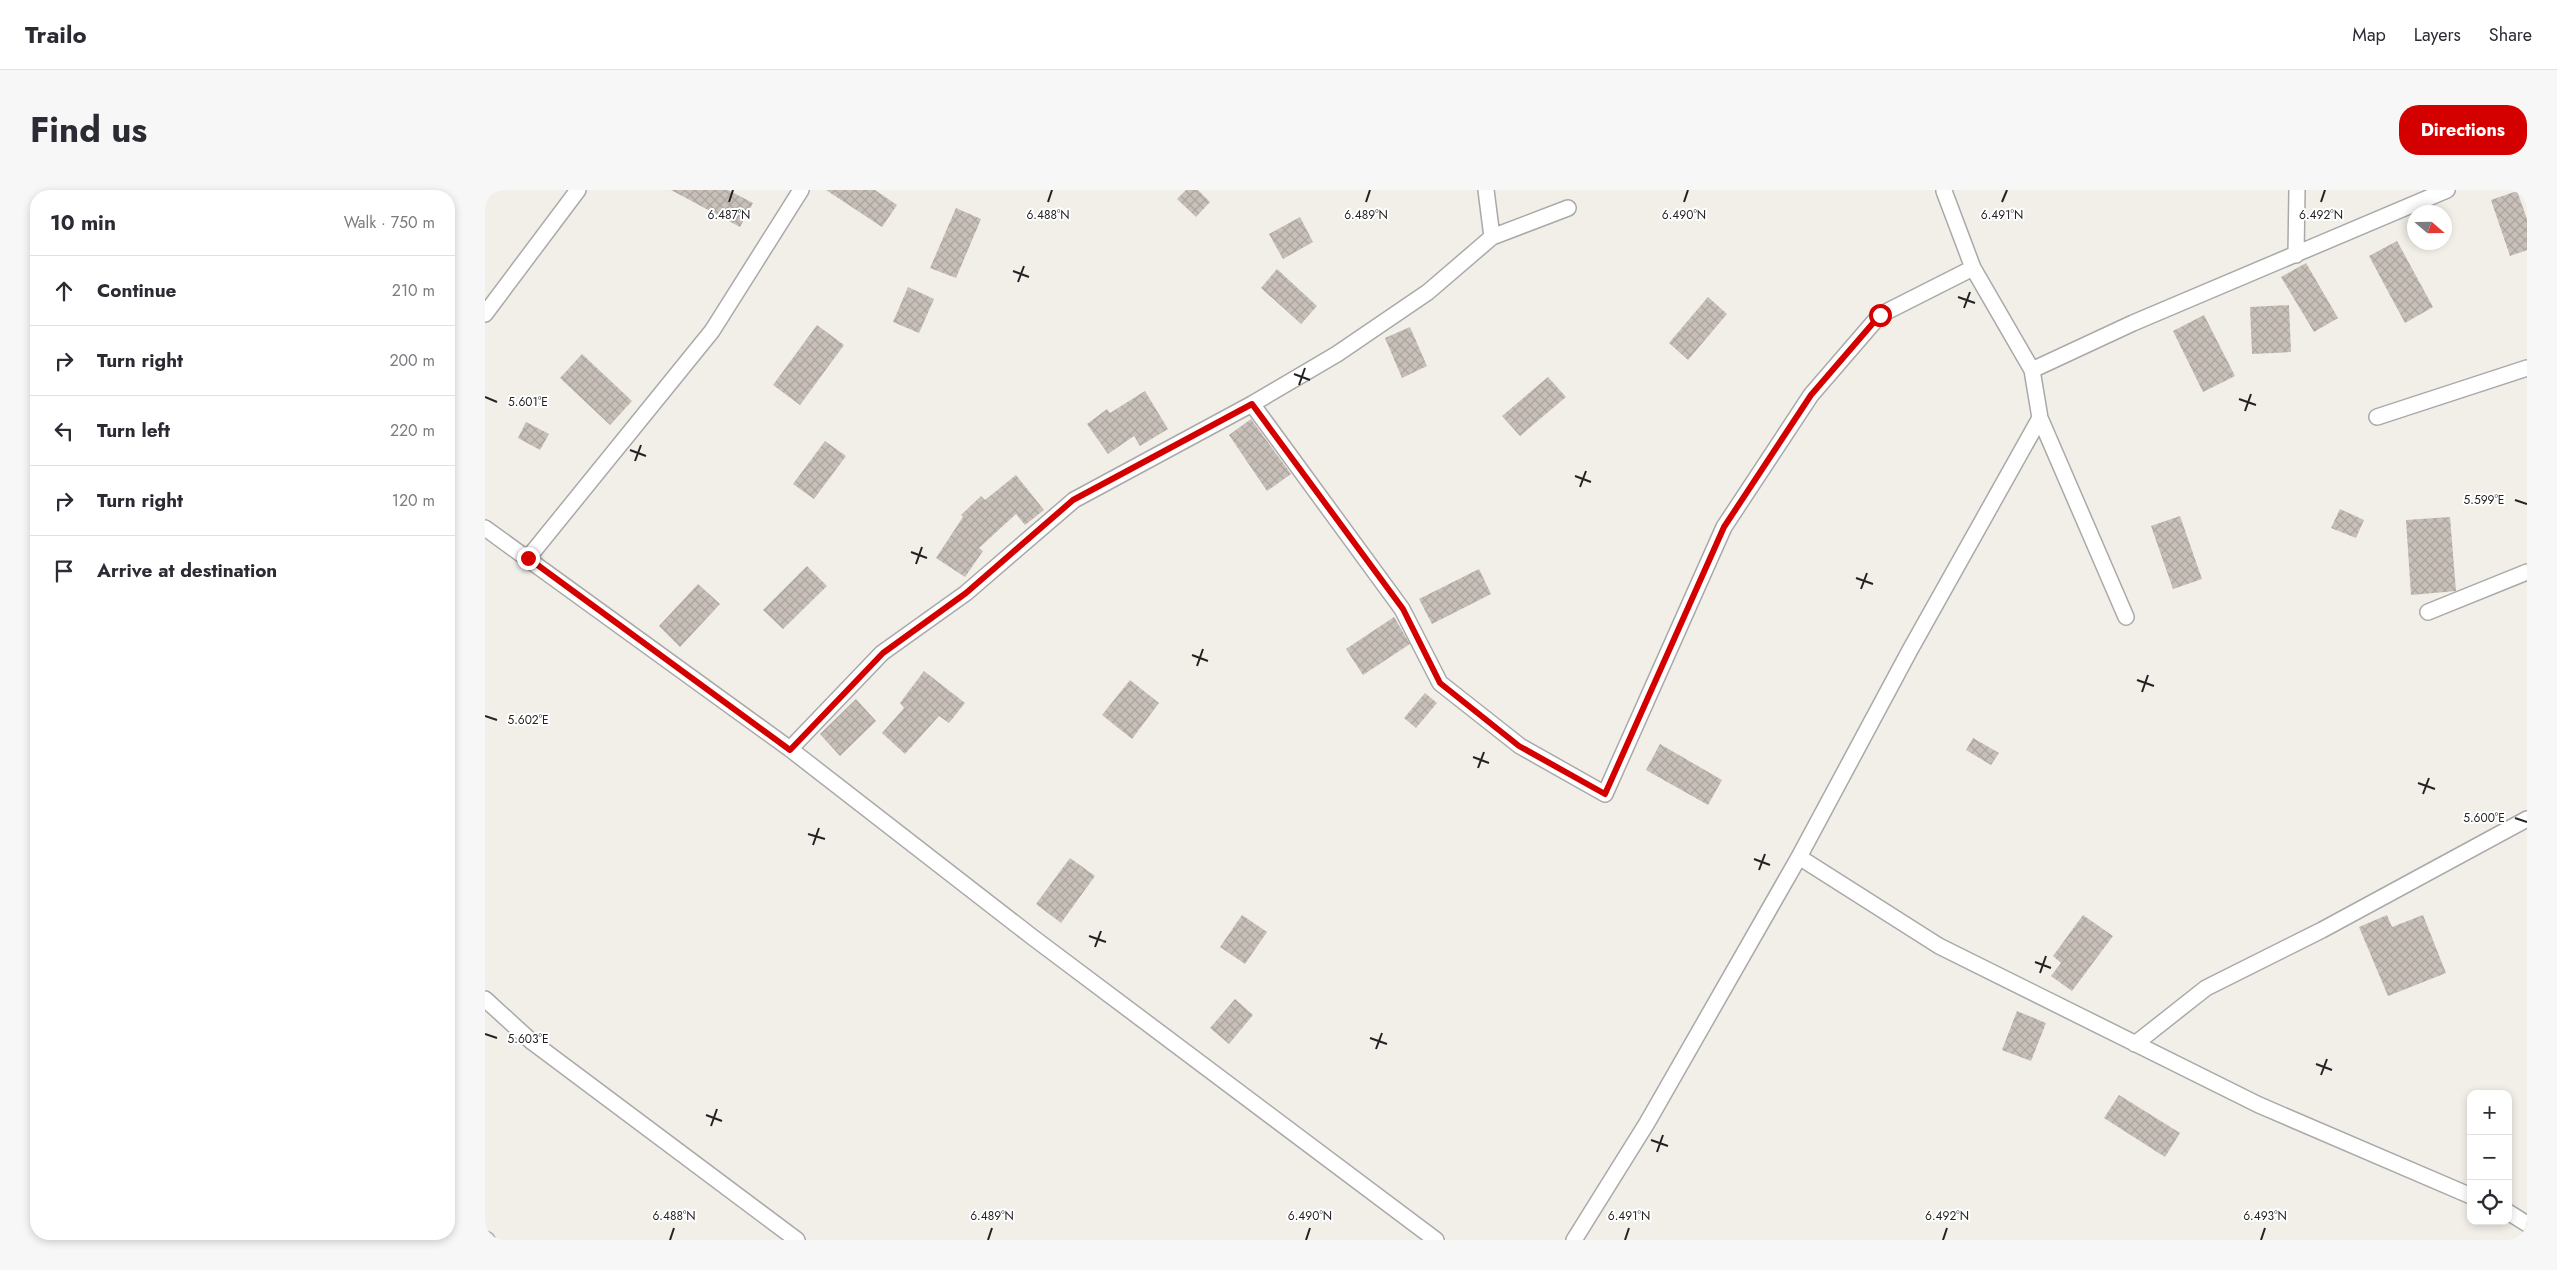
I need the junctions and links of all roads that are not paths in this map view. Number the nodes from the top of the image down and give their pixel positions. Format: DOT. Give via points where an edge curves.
graph roads {
  1 [pos="579,190"];
  2 [pos="801,190"];
  3 [pos="1486,190"];
  4 [pos="2297,190"];
  5 [pos="2447,190"];
  6 [pos="1944,191"];
  7 [pos="1568,208"];
  8 [pos="1492,237"];
  9 [pos="2296,255"];
  10 [pos="1973,268"];
  11 [pos="485,314"];
  12 [pos="2527,368"];
  13 [pos="2032,370"];
  14 [pos="1252,404"];
  15 [pos="2377,417"];
  16 [pos="2039,418"];
  17 [pos="485,528"];
  18 [pos="528,558"];
  19 [pos="2527,572"];
  20 [pos="2428,612"];
  21 [pos="2127,617"];
  22 [pos="790,750"];
  23 [pos="2527,819"];
  24 [pos="1799,857"];
  25 [pos="485,999"];
  26 [pos="2135,1044"];
  27 [pos="2467,1194"];
  28 [pos="2512,1215"];
  29 [pos="2527,1224"];
  30 [pos="797,1240"];
  31 [pos="1436,1240"];
  32 [pos="1574,1240"];
  1 -- 11 [label="street"];
  2 -- 18 [label="street" via="712,331"];
  3 -- 8 [label="street"];
  4 -- 9 [label="street"];
  5 -- 9 [label="street"];
  6 -- 10 [label="street"];
  7 -- 8 [label="street"];
  8 -- 14 [label="street" via="1428,292 1337,354"];
  9 -- 13 [label="street" via="2133,323"];
  10 -- 13 [label="street"];
  10 -- 14 [label="street" via="1880,315 1811,395 1724,527 1605,794 1519,746 1440,683 1403,609"];
  12 -- 15 [label="street"];
  13 -- 16 [label="street"];
  14 -- 22 [label="street" via="1073,500 966,593 883,653"];
  16 -- 21 [label="street"];
  16 -- 24 [label="street"];
  17 -- 18 [label="street"];
  18 -- 22 [label="street"];
  19 -- 20 [label="street"];
  22 -- 31 [label="street"];
  23 -- 26 [label="street" via="2207,988"];
  24 -- 26 [label="street" via="1939,946"];
  24 -- 32 [label="street" via="1651,1114"];
  25 -- 30 [label="street" via="531,1041"];
  26 -- 27 [label="street" via="2259,1105"];
  28 -- 29 [label="street"];
}
